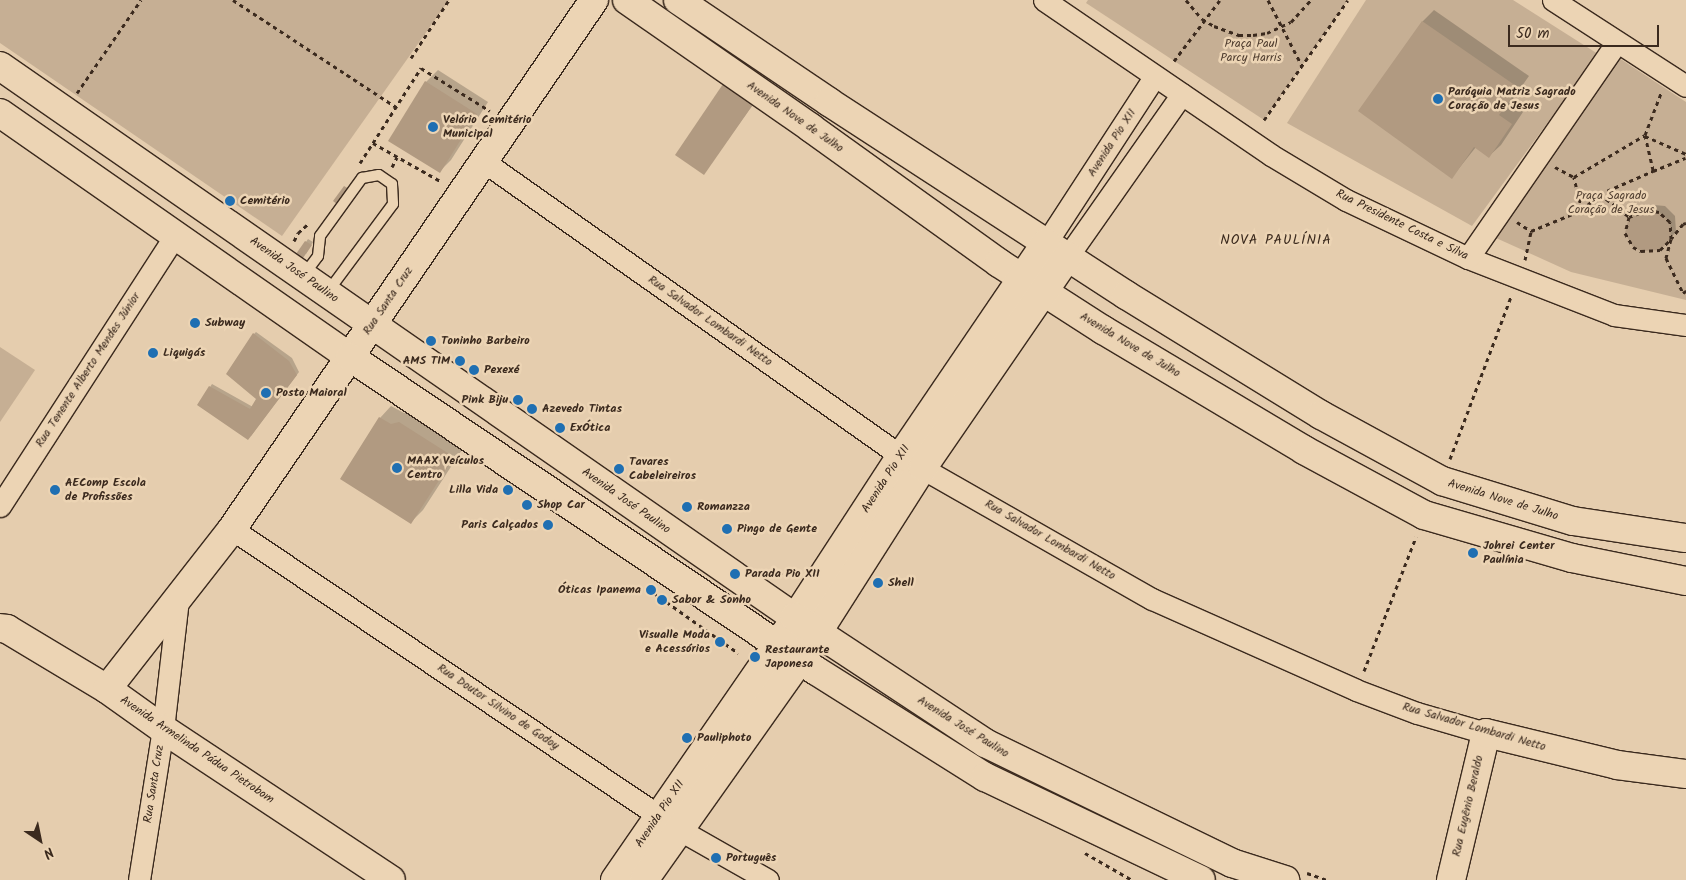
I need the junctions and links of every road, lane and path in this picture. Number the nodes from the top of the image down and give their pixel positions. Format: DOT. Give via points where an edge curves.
graph roads {
  1 [pos="141,0"];
  2 [pos="233,0"];
  3 [pos="449,0"];
  4 [pos="594,0"];
  5 [pos="627,0"];
  6 [pos="678,0"];
  7 [pos="1186,0"];
  8 [pos="1220,0"];
  9 [pos="1268,0"];
  10 [pos="1311,0"];
  11 [pos="1348,0"];
  12 [pos="1553,0"];
  13 [pos="1056,4"];
  14 [pos="1205,20"];
  15 [pos="1282,27"];
  16 [pos="1616,42"];
  17 [pos="411,58"];
  18 [pos="1174,61"];
  19 [pos="0,66"];
  20 [pos="1302,66"];
  21 [pos="1155,76"];
  22 [pos="1686,86"];
  23 [pos="1662,90"];
  24 [pos="1182,94"];
  25 [pos="76,95"];
  26 [pos="396,107"];
  27 [pos="0,113"];
  28 [pos="495,114"];
  29 [pos="1264,120"];
  30 [pos="1644,135"];
  31 [pos="372,143"];
  32 [pos="1686,156"];
  33 [pos="397,157"];
  34 [pos="484,161"];
  35 [pos="1550,164"];
  36 [pos="364,167"];
  37 [pos="1653,171"];
  38 [pos="397,172"];
  39 [pos="1574,177"];
  40 [pos="447,185"];
  41 [pos="1600,194"];
  42 [pos="1582,210"];
  43 [pos="1629,217"];
  44 [pos="313,219"];
  45 [pos="1514,219"];
  46 [pos="1686,223"];
  47 [pos="1531,232"];
  48 [pos="176,234"];
  49 [pos="1671,239"];
  50 [pos="291,249"];
  51 [pos="1057,250"];
  52 [pos="1468,258"];
  53 [pos="302,277"];
  54 [pos="1518,278"];
  55 [pos="1034,285"];
  56 [pos="1686,291"];
  57 [pos="327,294"];
  58 [pos="371,325"];
  59 [pos="1686,325"];
  60 [pos="350,357"];
  61 [pos="912,461"];
  62 [pos="1442,481"];
  63 [pos="0,506"];
  64 [pos="1424,515"];
  65 [pos="232,529"];
  66 [pos="1686,538"];
  67 [pos="849,560"];
  68 [pos="1686,581"];
  69 [pos="178,599"];
  70 [pos="794,617"];
  71 [pos="2,628"];
  72 [pos="818,633"];
  73 [pos="777,645"];
  74 [pos="800,660"];
  75 [pos="107,690"];
  76 [pos="1356,690"];
  77 [pos="163,729"];
  78 [pos="1486,733"];
  79 [pos="1686,774"];
  80 [pos="669,823"];
  81 [pos="1167,873"];
  82 [pos="139,880"];
  83 [pos="391,880"];
  84 [pos="615,880"];
  85 [pos="644,880"];
  86 [pos="768,880"];
  87 [pos="1201,880"];
  88 [pos="1285,880"];
  89 [pos="1451,880"];
  1 -- 25 [label="path"];
  2 -- 26 [label="path"];
  3 -- 17 [label="path"];
  4 -- 34 [label="street, Rua Santa Cruz"];
  5 -- 55 [label="street, Avenida Nove de Julho"];
  6 -- 51 [label="street, Avenida Nove de Julho"];
  7 -- 14 [label="path"];
  8 -- 14 [label="path"];
  9 -- 15 [label="path"];
  10 -- 15 [label="path" via="1301,13"];
  11 -- 29 [label="path"];
  12 -- 16 [label="street"];
  13 -- 21 [label="street, Rua Presidente Costa e Silva"];
  14 -- 15 [label="path" via="1226,32 1239,35 1266,33"];
  14 -- 18 [label="path"];
  15 -- 20 [label="path"];
  16 -- 22 [label="street"];
  16 -- 52 [label="street"];
  19 -- 53 [label="street, Avenida José Paulino"];
  21 -- 24 [label="street, Rua Presidente Costa e Silva"];
  21 -- 51 [label="street, Avenida Pio XII"];
  23 -- 30 [label="path"];
  24 -- 51 [label="street, Avenida Pio XII"];
  24 -- 52 [label="street, Rua Presidente Costa e Silva" via="1271,155 1346,200"];
  26 -- 28 [label="path" via="421,68"];
  26 -- 31 [label="path"];
  27 -- 48 [label="street"];
  30 -- 32 [label="path"];
  30 -- 37 [label="path"];
  30 -- 39 [label="path"];
  31 -- 33 [label="path"];
  31 -- 36 [label="path" via="356,168"];
  32 -- 37 [label="path"];
  33 -- 38 [label="path" via="391,167"];
  33 -- 40 [label="path"];
  34 -- 58 [label="street, Rua Santa Cruz"];
  34 -- 61 [label="street, Rua Salvador Lombardi Netto"];
  35 -- 39 [label="path"];
  37 -- 41 [label="path"];
  39 -- 42 [label="path"];
  41 -- 42 [label="path"];
  41 -- 43 [label="path"];
  42 -- 47 [label="path"];
  43 -- 49 [label="path" via="1648,210 1659,212 1670,222"];
  43 -- 49 [label="path" via="1626,233 1633,247 1641,251 1660,250"];
  44 -- 50 [label="path" via="298,233"];
  45 -- 47 [label="path"];
  46 -- 49 [label="path"];
  47 -- 54 [label="path" via="1528,252"];
  48 -- 60 [label="street"];
  48 -- 63 [label="street, Rua Tenente Alberto Mendes Júnior"];
  49 -- 56 [label="path" via="1666,258 1683,293"];
  51 -- 55 [label="street, Avenida Pio XII"];
  51 -- 62 [label="street, Avenida Nove de Julho" via="1321,415"];
  52 -- 54 [label="street, Rua Presidente Costa e Silva"];
  53 -- 57 [label="street, Avenida José Paulino"];
  53 -- 57 [label="lane" via="318,256 320,236 362,178 379,175 392,184 393,204"];
  54 -- 59 [label="street, Rua Presidente Costa e Silva" via="1614,315"];
  54 -- 62 [label="path"];
  55 -- 61 [label="street, Avenida Pio XII"];
  55 -- 64 [label="street, Avenida Nove de Julho" via="1304,450"];
  57 -- 58 [label="street, Avenida José Paulino"];
  58 -- 60 [label="street, Rua Santa Cruz"];
  58 -- 70 [label="street, Avenida José Paulino"];
  60 -- 65 [label="street, Rua Santa Cruz"];
  60 -- 73 [label="street"];
  61 -- 67 [label="street, Avenida Pio XII"];
  61 -- 76 [label="street, Rua Salvador Lombardi Netto" via="1152,599"];
  62 -- 66 [label="street, Avenida Nove de Julho" via="1573,521"];
  64 -- 68 [label="street, Avenida Nove de Julho" via="1572,558"];
  64 -- 76 [label="path"];
  65 -- 69 [label="street, Rua Santa Cruz"];
  65 -- 80 [label="street, Rua Doutor Silvino de Godoy"];
  67 -- 70 [label="street, Avenida Pio XII"];
  67 -- 72 [label="street, Avenida Pio XII"];
  69 -- 75 [label="street, Rua Santa Cruz"];
  69 -- 77 [label="street, Rua Santa Cruz"];
  70 -- 72 [label="street, Avenida José Paulino"];
  70 -- 73 [label="street, Avenida Pio XII"];
  71 -- 75 [label="street, Avenida Armelinda Pádua Pietrobom"];
  72 -- 74 [label="street, Avenida Pio XII"];
  72 -- 88 [label="street, Avenida José Paulino" via="999,752 1232,863"];
  73 -- 74 [label="street"];
  73 -- 80 [label="street, Avenida Pio XII"];
  74 -- 80 [label="street, Avenida Pio XII"];
  74 -- 81 [label="street" via="986,777"];
  75 -- 77 [label="street, Avenida Armelinda Pádua Pietrobom"];
  76 -- 78 [label="street, Rua Salvador Lombardi Netto" via="1417,713"];
  77 -- 82 [label="street, Rua Santa Cruz"];
  77 -- 83 [label="street, Avenida Armelinda Pádua Pietrobom"];
  78 -- 79 [label="street, Rua Salvador Lombardi Netto" via="1617,765"];
  78 -- 89 [label="street, Rua Eugênio Beraldo"];
  80 -- 84 [label="street, Avenida Pio XII"];
  80 -- 85 [label="street, Avenida Pio XII"];
  80 -- 86 [label="street, Rua Doutor Silvino de Godoy"];
  81 -- 87 [label="street"];
}
